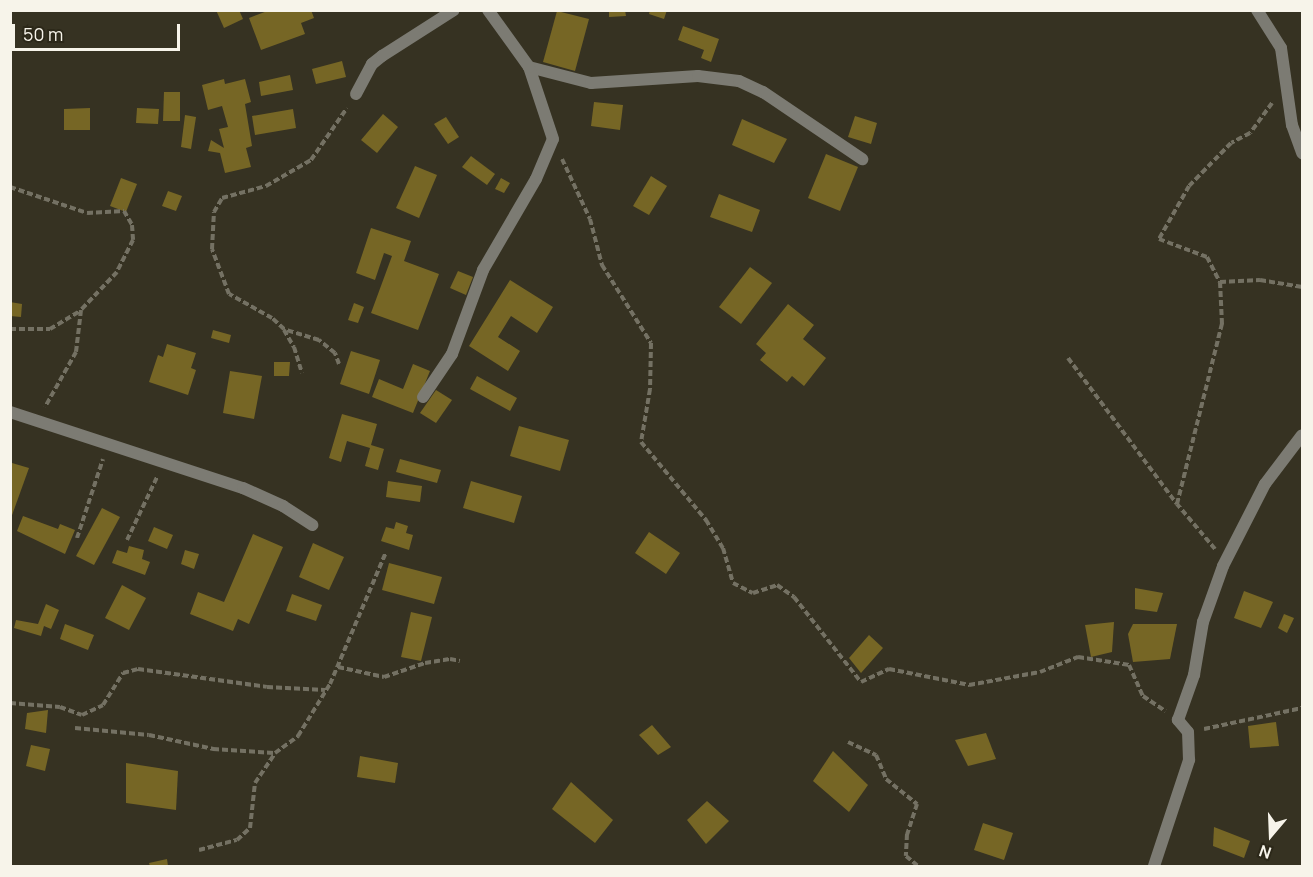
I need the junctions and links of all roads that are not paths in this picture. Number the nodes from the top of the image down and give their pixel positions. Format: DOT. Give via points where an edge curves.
graph roads {
  1 [pos="454,10"];
  2 [pos="488,10"];
  3 [pos="1257,10"];
  4 [pos="529,67"];
  5 [pos="356,94"];
  6 [pos="1302,153"];
  7 [pos="862,159"];
  8 [pos="423,397"];
  9 [pos="10,412"];
  10 [pos="1302,435"];
  11 [pos="312,525"];
  12 [pos="1154,867"];
  1 -- 5 [label="street" via="372,64"];
  2 -- 4 [label="street"];
  3 -- 6 [label="street" via="1281,48 1292,125"];
  4 -- 7 [label="street" via="591,83 698,76 739,81"];
  4 -- 8 [label="street" via="553,140 536,179 483,270 452,354"];
  9 -- 11 [label="street" via="243,488 283,506"];
  10 -- 12 [label="street" via="1265,484 1229,554 1203,622 1194,675 1178,720 1188,732 1189,760"];
}
